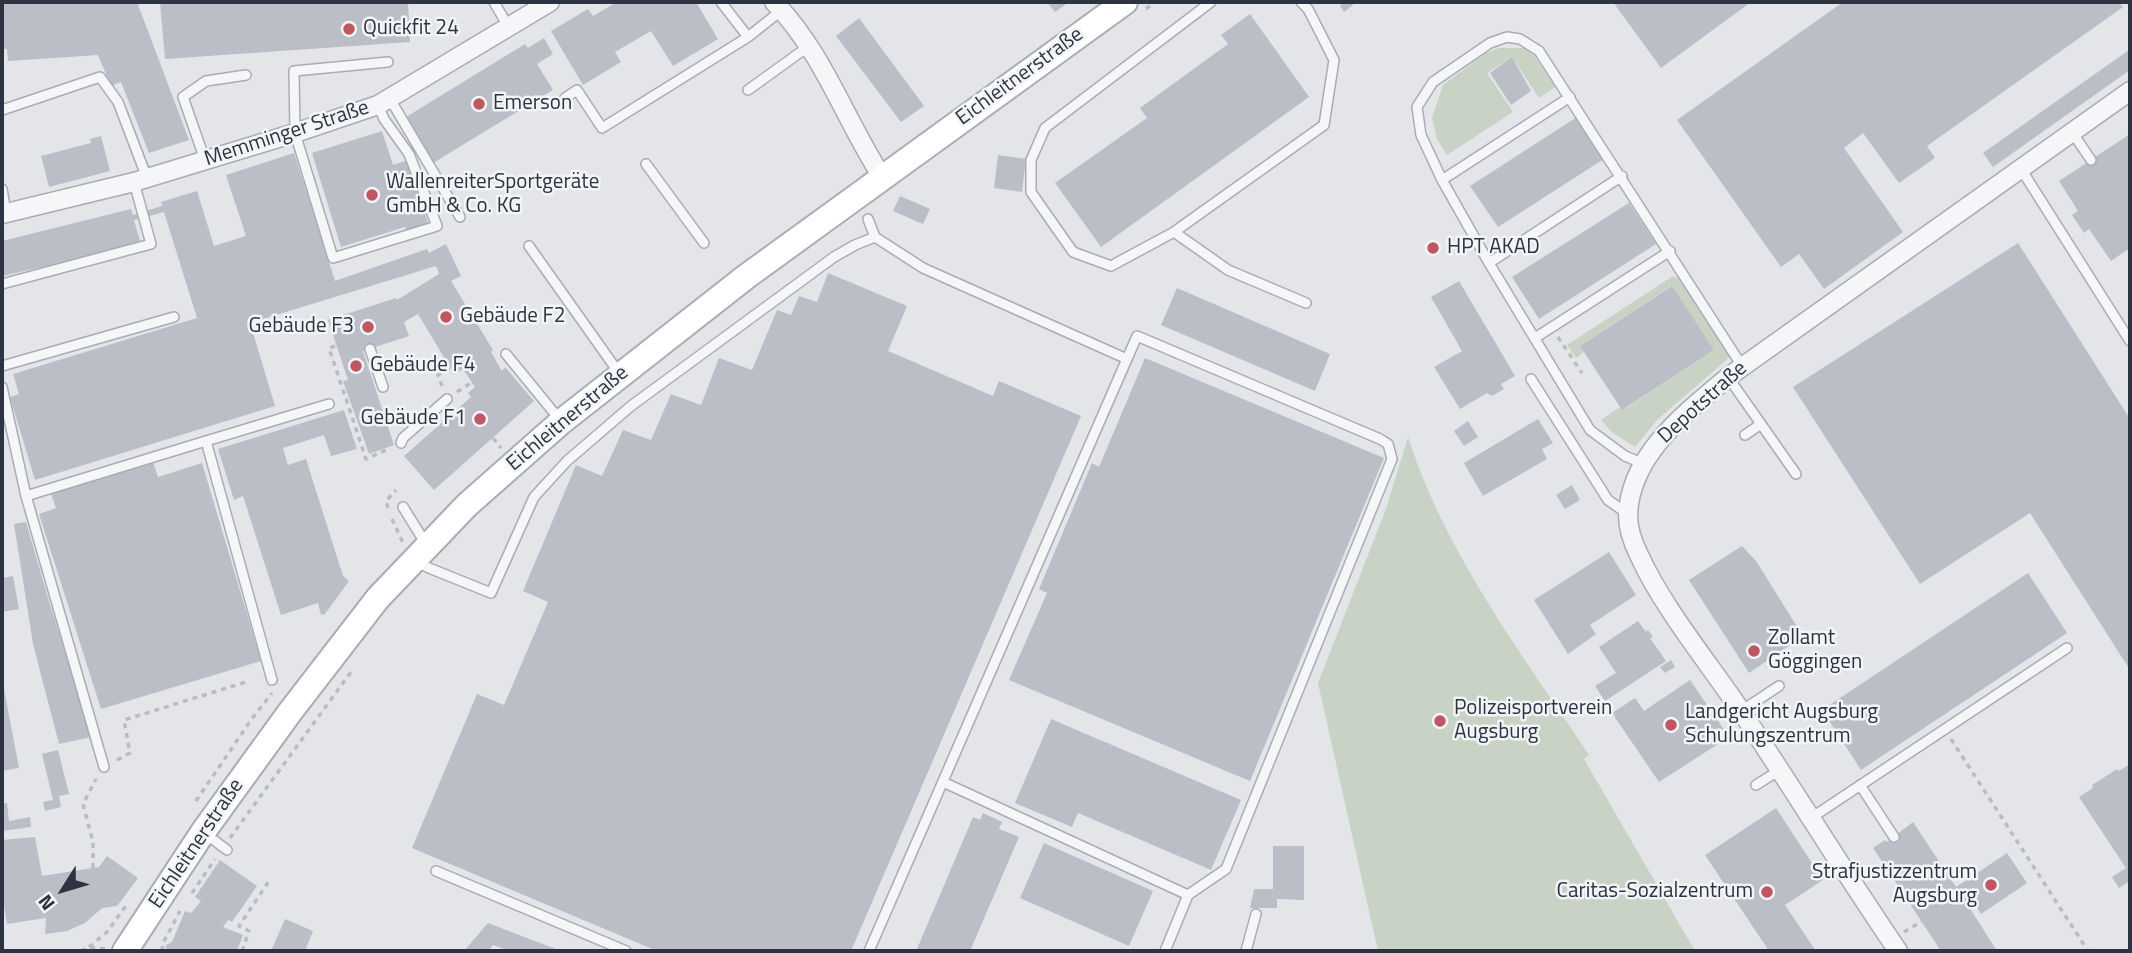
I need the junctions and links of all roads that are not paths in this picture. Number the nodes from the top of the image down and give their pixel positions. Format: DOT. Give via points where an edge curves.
graph roads {
  1 [pos="494,2"];
  2 [pos="550,2"];
  3 [pos="721,2"];
  4 [pos="1125,2"];
  5 [pos="1211,2"];
  6 [pos="1301,2"];
  7 [pos="778,6"];
  8 [pos="509,28"];
  9 [pos="748,37"];
  10 [pos="808,46"];
  11 [pos="388,62"];
  12 [pos="246,75"];
  13 [pos="748,90"];
  14 [pos="2130,91"];
  15 [pos="565,97"];
  16 [pos="1570,97"];
  17 [pos="384,102"];
  18 [pos="2,110"];
  19 [pos="2072,132"];
  20 [pos="295,134"];
  21 [pos="205,160"];
  22 [pos="2091,160"];
  23 [pos="646,164"];
  24 [pos="2021,169"];
  25 [pos="1622,176"];
  26 [pos="882,177"];
  27 [pos="140,180"];
  28 [pos="1442,180"];
  29 [pos="2,189"];
  30 [pos="4,214"];
  31 [pos="460,217"];
  32 [pos="868,219"];
  33 [pos="1174,232"];
  34 [pos="875,237"];
  35 [pos="705,243"];
  36 [pos="529,246"];
  37 [pos="1670,251"];
  38 [pos="1489,263"];
  39 [pos="2,284"];
  40 [pos="1306,303"];
  41 [pos="174,317"];
  42 [pos="1535,338"];
  43 [pos="2130,341"];
  44 [pos="370,349"];
  45 [pos="506,354"];
  46 [pos="1127,359"];
  47 [pos="2,366"];
  48 [pos="1735,372"];
  49 [pos="620,374"];
  50 [pos="1531,379"];
  51 [pos="2,387"];
  52 [pos="383,387"];
  53 [pos="447,399"];
  54 [pos="329,404"];
  55 [pos="561,422"];
  56 [pos="1761,424"];
  57 [pos="1745,435"];
  58 [pos="206,442"];
  59 [pos="401,443"];
  60 [pos="1644,464"];
  61 [pos="1796,474"];
  62 [pos="26,496"];
  63 [pos="403,507"];
  64 [pos="1628,514"];
  65 [pos="420,552"];
  66 [pos="2067,648"];
  67 [pos="272,680"];
  68 [pos="1779,686"];
  69 [pos="1741,711"];
  70 [pos="104,767"];
  71 [pos="1780,770"];
  72 [pos="943,782"];
  73 [pos="1756,785"];
  74 [pos="1860,785"];
  75 [pos="1811,818"];
  76 [pos="203,832"];
  77 [pos="1894,837"];
  78 [pos="225,849"];
  79 [pos="436,871"];
  80 [pos="1188,895"];
  81 [pos="1256,914"];
  82 [pos="125,951"];
  83 [pos="626,951"];
  84 [pos="869,951"];
  85 [pos="1165,951"];
  86 [pos="1246,951"];
  87 [pos="1898,951"];
  1 -- 8 [label="lane"];
  2 -- 8 [label="street, Memminger Straße"];
  3 -- 9 [label="lane"];
  4 -- 26 [label="main road, Eichleitnerstraße"];
  5 -- 33 [label="lane" via="1045,128 1031,160 1031,192 1073,252 1111,266"];
  6 -- 33 [label="lane" via="1334,60 1324,125"];
  7 -- 9 [label="lane"];
  7 -- 10 [label="street"];
  8 -- 17 [label="street, Memminger Straße"];
  9 -- 15 [label="lane" via="602,128 577,90"];
  10 -- 13 [label="lane"];
  10 -- 26 [label="street"];
  11 -- 20 [label="lane" via="294,71"];
  12 -- 21 [label="lane" via="206,81 183,97"];
  14 -- 19 [label="street, Depotstraße"];
  16 -- 25 [label="lane"];
  16 -- 28 [label="lane"];
  16 -- 28 [label="lane" via="1539,51 1520,39 1507,37 1490,43 1433,82 1417,107 1422,135"];
  17 -- 20 [label="street, Memminger Straße"];
  17 -- 20 [label="lane" via="437,226 333,258"];
  17 -- 31 [label="lane"];
  18 -- 27 [label="lane" via="100,77 118,102"];
  19 -- 22 [label="lane"];
  19 -- 24 [label="street, Depotstraße"];
  20 -- 21 [label="street, Memminger Straße"];
  21 -- 27 [label="street, Memminger Straße"];
  23 -- 35 [label="lane"];
  24 -- 43 [label="lane"];
  24 -- 48 [label="street, Depotstraße"];
  25 -- 37 [label="lane"];
  25 -- 38 [label="lane"];
  26 -- 49 [label="main road, Eichleitnerstraße"];
  27 -- 30 [label="street, Memminger Straße"];
  27 -- 39 [label="lane" via="151,244"];
  28 -- 38 [label="lane"];
  29 -- 30 [label="lane"];
  32 -- 34 [label="lane"];
  33 -- 40 [label="lane" via="1228,270"];
  34 -- 46 [label="lane" via="923,268"];
  34 -- 65 [label="lane" via="823,265 631,406 567,461 534,497 491,593 429,568"];
  36 -- 49 [label="lane"];
  37 -- 42 [label="lane"];
  37 -- 48 [label="lane"];
  38 -- 42 [label="lane"];
  41 -- 47 [label="lane"];
  42 -- 60 [label="lane" via="1590,430"];
  44 -- 52 [label="lane"];
  45 -- 55 [label="lane"];
  46 -- 72 [label="lane"];
  46 -- 80 [label="lane" via="1137,337 1380,439 1391,450 1392,459 1226,869"];
  48 -- 56 [label="lane"];
  48 -- 60 [label="street, Depotstraße" via="1687,412"];
  49 -- 55 [label="main road, Eichleitnerstraße"];
  50 -- 64 [label="lane" via="1608,500"];
  51 -- 62 [label="lane"];
  53 -- 59 [label="lane"];
  54 -- 58 [label="lane"];
  55 -- 65 [label="main road, Eichleitnerstraße"];
  56 -- 57 [label="lane"];
  56 -- 61 [label="lane"];
  58 -- 62 [label="lane"];
  58 -- 67 [label="lane"];
  60 -- 64 [label="street, Depotstraße"];
  62 -- 70 [label="lane"];
  63 -- 65 [label="lane" via="416,530"];
  64 -- 69 [label="street, Depotstraße" via="1639,556"];
  65 -- 76 [label="main road, Eichleitnerstraße" via="378,598"];
  66 -- 74 [label="lane"];
  68 -- 69 [label="lane"];
  69 -- 71 [label="street, Depotstraße"];
  71 -- 73 [label="lane"];
  71 -- 75 [label="street, Depotstraße"];
  72 -- 80 [label="lane"];
  72 -- 84 [label="lane"];
  74 -- 75 [label="lane"];
  74 -- 77 [label="lane"];
  75 -- 87 [label="street, Depotstraße"];
  76 -- 78 [label="lane"];
  76 -- 82 [label="main road, Eichleitnerstraße"];
  79 -- 83 [label="lane"];
  80 -- 85 [label="lane"];
  81 -- 86 [label="lane"];
}
